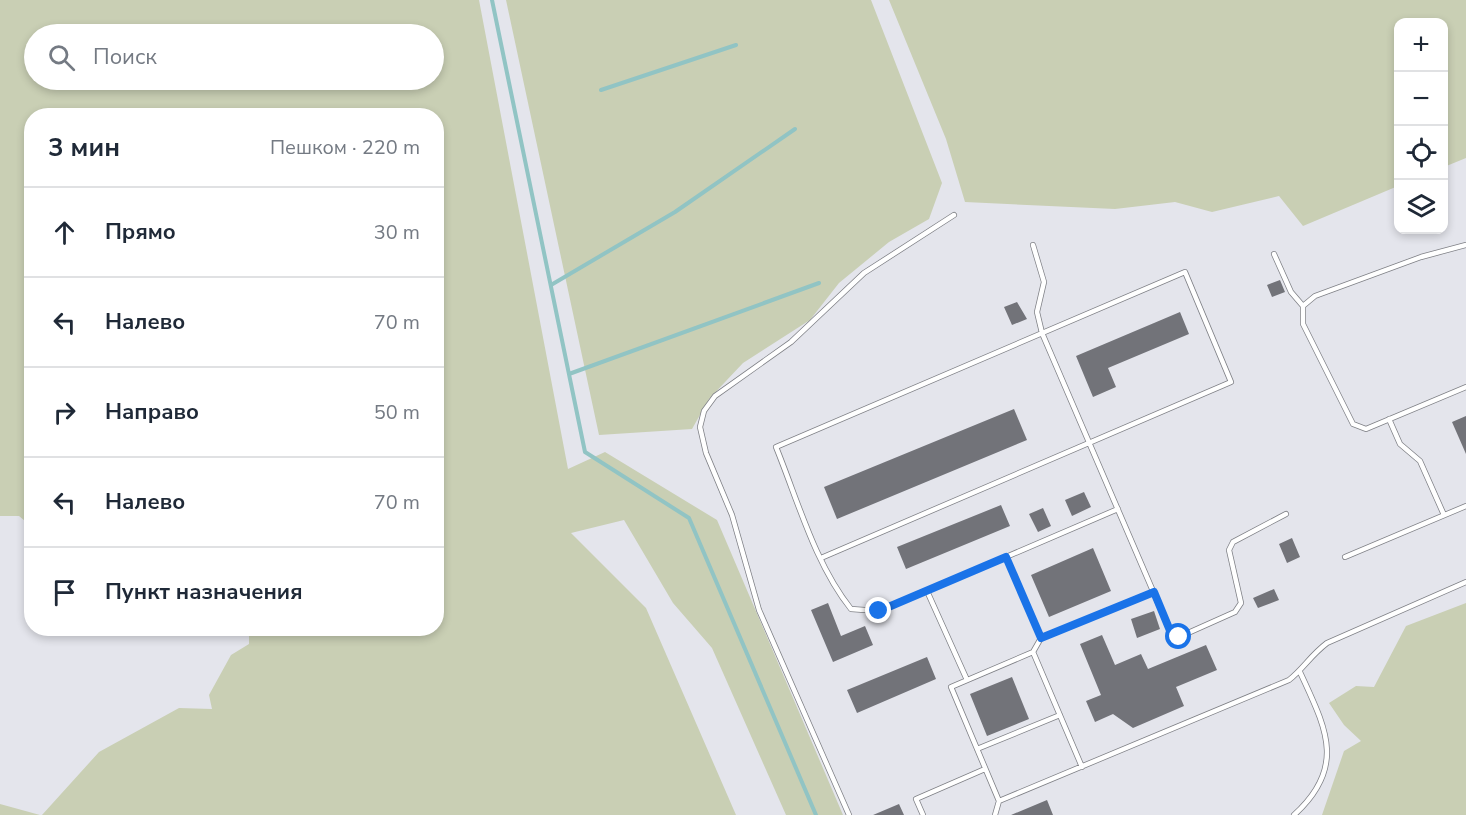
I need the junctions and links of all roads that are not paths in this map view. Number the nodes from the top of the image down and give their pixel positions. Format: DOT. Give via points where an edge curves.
graph roads {
  1 [pos="954,215"];
  2 [pos="1033,245"];
  3 [pos="1466,245"];
  4 [pos="1274,254"];
  5 [pos="1303,306"];
  6 [pos="1042,333"];
  7 [pos="1466,387"];
  8 [pos="1389,420"];
  9 [pos="1090,443"];
  10 [pos="1466,506"];
  11 [pos="1118,509"];
  12 [pos="1286,514"];
  13 [pos="1444,515"];
  14 [pos="1006,557"];
  15 [pos="1345,557"];
  16 [pos="821,558"];
  17 [pos="1466,582"];
  18 [pos="927,591"];
  19 [pos="1154,592"];
  20 [pos="1041,638"];
  21 [pos="1033,652"];
  22 [pos="1300,672"];
  23 [pos="967,680"];
  24 [pos="1060,715"];
  25 [pos="977,749"];
  26 [pos="1082,767"];
  27 [pos="985,769"];
  28 [pos="999,801"];
  29 [pos="849,815"];
  30 [pos="923,815"];
  31 [pos="994,815"];
  32 [pos="1294,815"];
  1 -- 29 [label="lane" via="864,273 791,342 715,396 704,411 700,427 706,453 732,515 759,610"];
  2 -- 6 [label="lane" via="1044,282 1037,312"];
  3 -- 5 [label="lane" via="1421,257 1315,296"];
  4 -- 5 [label="lane" via="1291,292"];
  5 -- 8 [label="lane" via="1303,324 1353,424 1366,429"];
  6 -- 9 [label="lane"];
  6 -- 9 [label="lane" via="1185,272 1231,382"];
  6 -- 16 [label="lane" via="776,447"];
  7 -- 8 [label="lane"];
  8 -- 13 [label="lane" via="1400,444 1420,461"];
  9 -- 11 [label="lane"];
  9 -- 16 [label="lane"];
  10 -- 13 [label="lane"];
  11 -- 14 [label="lane"];
  11 -- 19 [label="lane"];
  12 -- 19 [label="lane" via="1233,542 1229,550 1241,603 1234,612 1179,637 1171,633"];
  13 -- 15 [label="lane"];
  14 -- 18 [label="lane"];
  14 -- 20 [label="lane"];
  16 -- 18 [label="lane" via="836,590 851,609 879,611"];
  17 -- 22 [label="lane" via="1327,643 1311,655"];
  18 -- 23 [label="lane"];
  19 -- 20 [label="lane"];
  20 -- 21 [label="lane"];
  21 -- 23 [label="lane"];
  21 -- 24 [label="lane"];
  22 -- 26 [label="lane"];
  22 -- 32 [label="lane" via="1325,727 1328,758 1318,785"];
  23 -- 25 [label="lane" via="951,687"];
  24 -- 25 [label="lane"];
  24 -- 26 [label="lane"];
  25 -- 27 [label="lane"];
  26 -- 28 [label="lane"];
  27 -- 28 [label="lane"];
  27 -- 30 [label="lane" via="916,799"];
  28 -- 31 [label="lane"];
}
